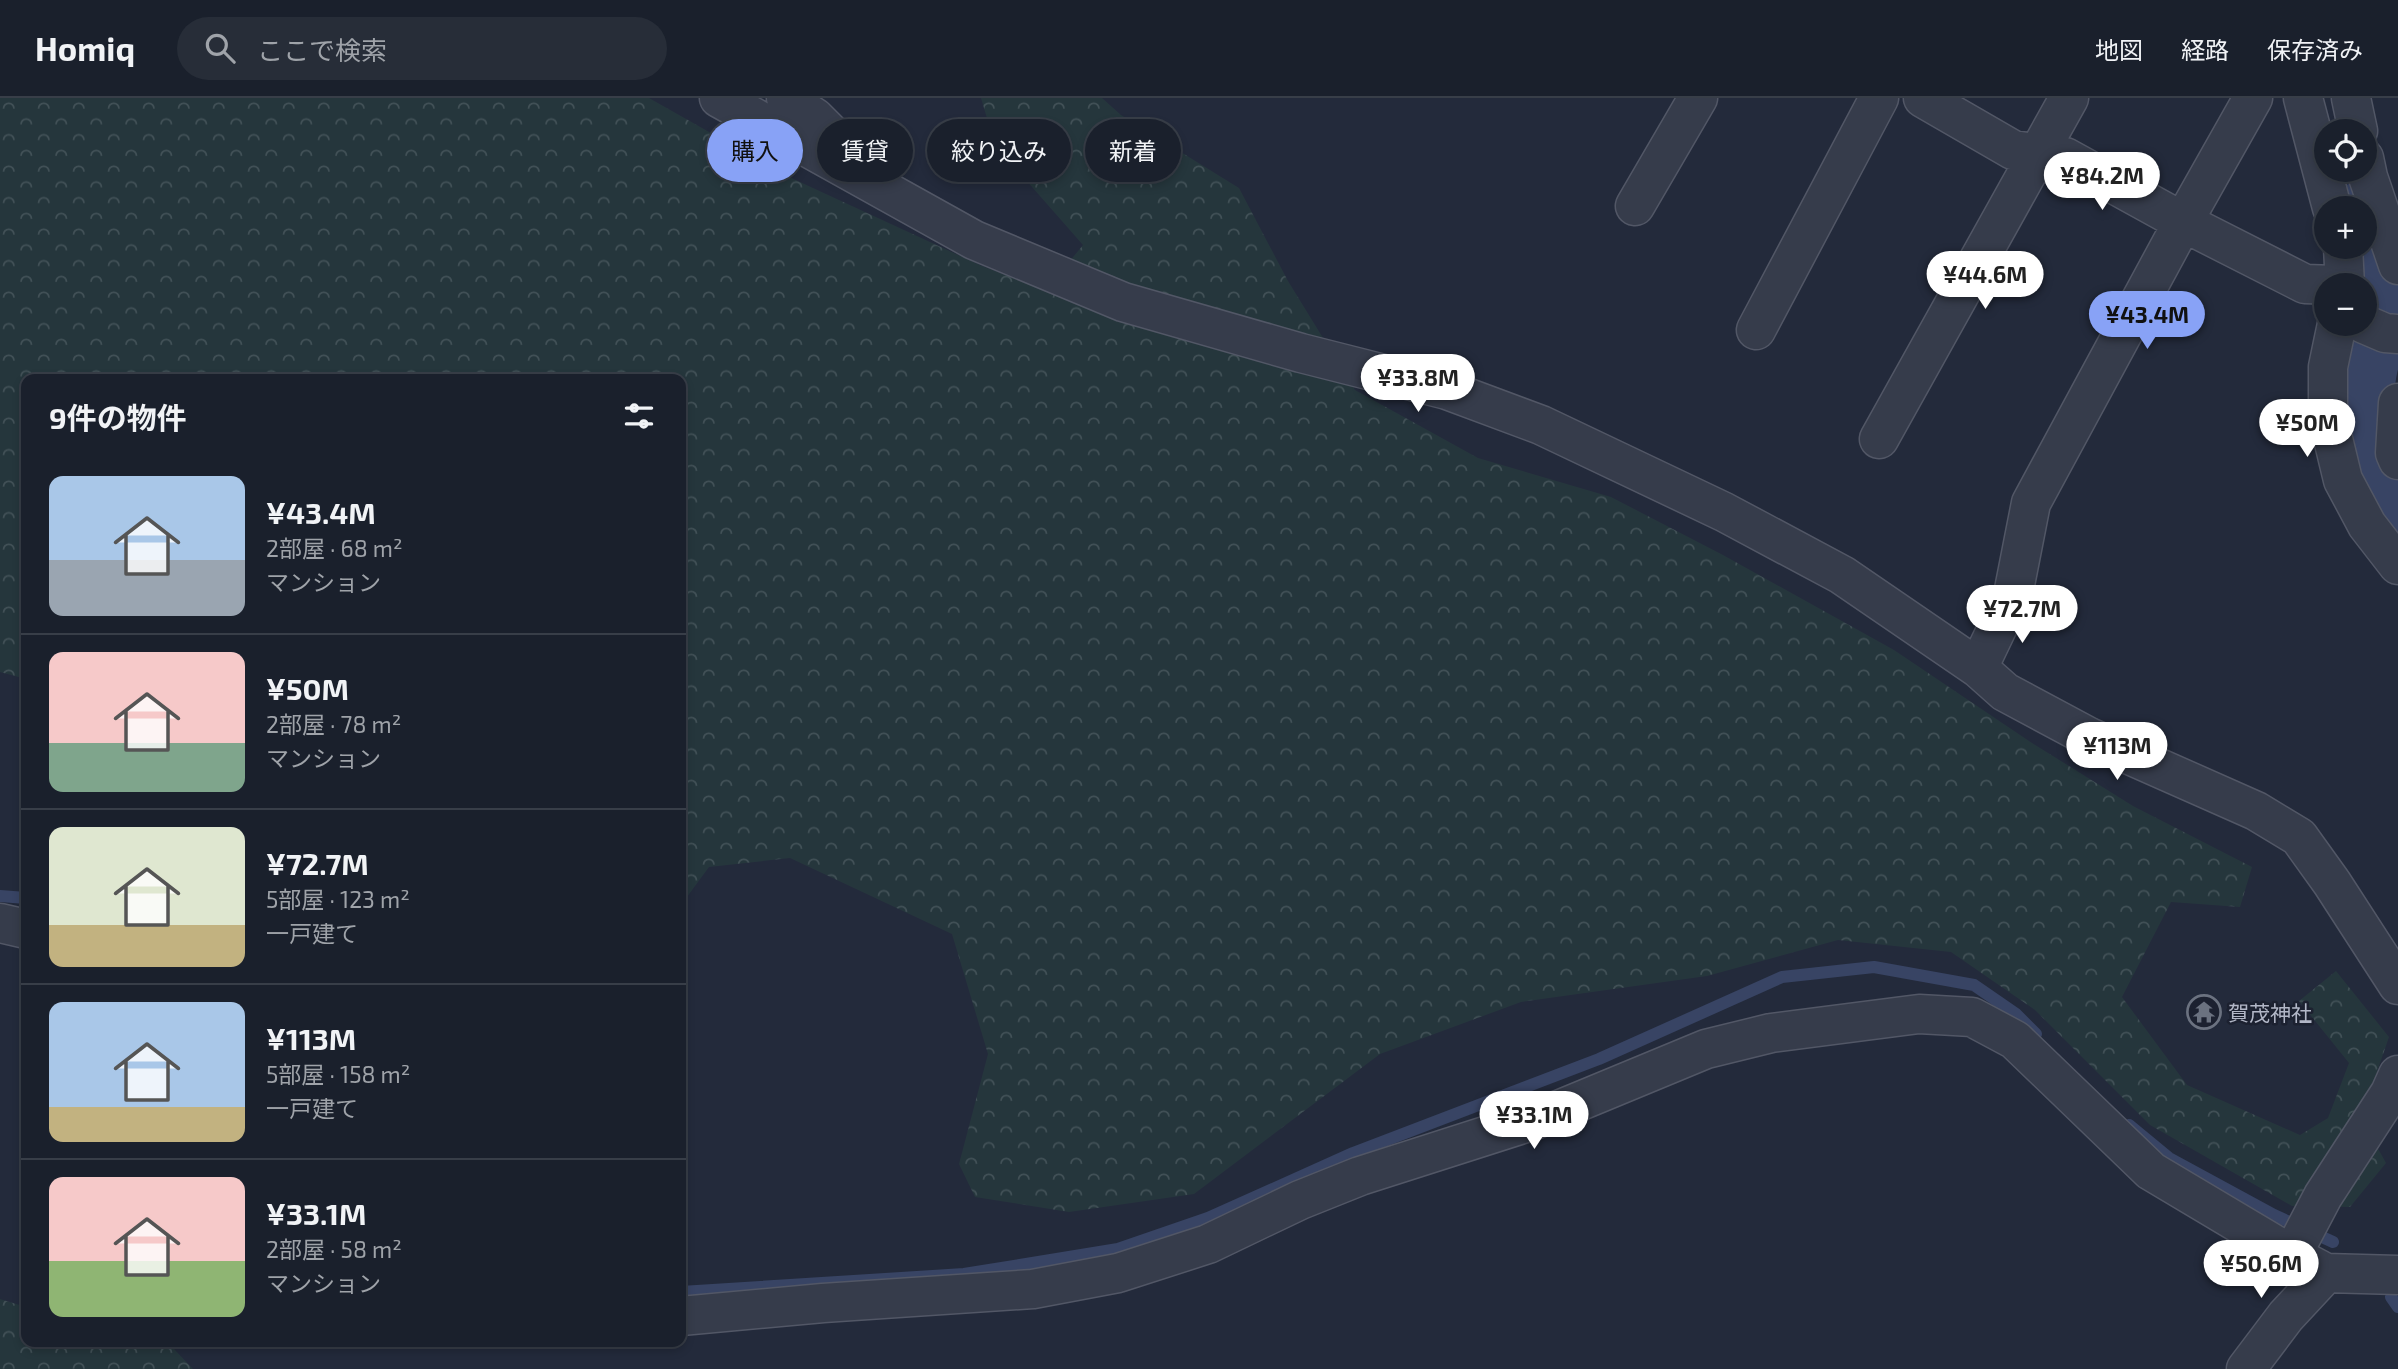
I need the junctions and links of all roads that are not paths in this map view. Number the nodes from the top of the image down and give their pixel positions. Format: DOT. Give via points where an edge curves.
graph roads {
  1 [pos="719,98"];
  2 [pos="786,98"];
  3 [pos="1698,98"];
  4 [pos="1879,98"];
  5 [pos="1923,98"];
  6 [pos="2069,98"];
  7 [pos="2253,98"];
  8 [pos="2303,98"];
  9 [pos="2351,98"];
  10 [pos="2355,119"];
  11 [pos="817,120"];
  12 [pos="817,153"];
  13 [pos="2039,153"];
  14 [pos="868,182"];
  15 [pos="2370,182"];
  16 [pos="2329,196"];
  17 [pos="1634,206"];
  18 [pos="2183,222"];
  19 [pos="2398,265"];
  20 [pos="2314,285"];
  21 [pos="1756,330"];
  22 [pos="2377,330"];
  23 [pos="2398,334"];
  24 [pos="2334,336"];
  25 [pos="2398,403"];
  26 [pos="1879,439"];
  27 [pos="2398,460"];
  28 [pos="2398,565"];
  29 [pos="1978,668"];
  30 [pos="0,923"];
  31 [pos="21,928"];
  32 [pos="2398,985"];
  33 [pos="2398,1075"];
  34 [pos="2292,1255"];
  35 [pos="2326,1273"];
  36 [pos="2398,1275"];
  37 [pos="686,1316"];
  38 [pos="2246,1369"];
  1 -- 12 [label="street"];
  2 -- 11 [label="street"];
  3 -- 17 [label="street"];
  4 -- 21 [label="street"];
  5 -- 13 [label="street" via="2013,150"];
  6 -- 13 [label="street"];
  7 -- 18 [label="street"];
  8 -- 16 [label="street"];
  9 -- 10 [label="street"];
  13 -- 18 [label="street" via="2065,157"];
  13 -- 26 [label="street"];
  14 -- 29 [label="street" via="974,240 1123,302 1447,390 1541,425 1724,512 1842,575"];
  15 -- 19 [label="street"];
  18 -- 20 [label="street" via="2305,285"];
  18 -- 29 [label="street" via="2031,503 2013,595"];
  22 -- 23 [label="street"];
  24 -- 28 [label="street" via="2328,367 2328,418 2343,480 2367,525"];
  25 -- 27 [label="street"];
  29 -- 32 [label="street" via="2005,692 2089,737 2256,811 2300,837"];
  30 -- 31 [label="street"];
  33 -- 34 [label="street"];
  34 -- 35 [label="street"];
  34 -- 37 [label="street" via="2151,1171 2015,1040 1972,1017 1919,1014 1771,1033 1706,1049 1532,1121 1360,1176 1208,1244 1118,1273 1033,1289"];
  35 -- 36 [label="street"];
  35 -- 38 [label="street"];
}
